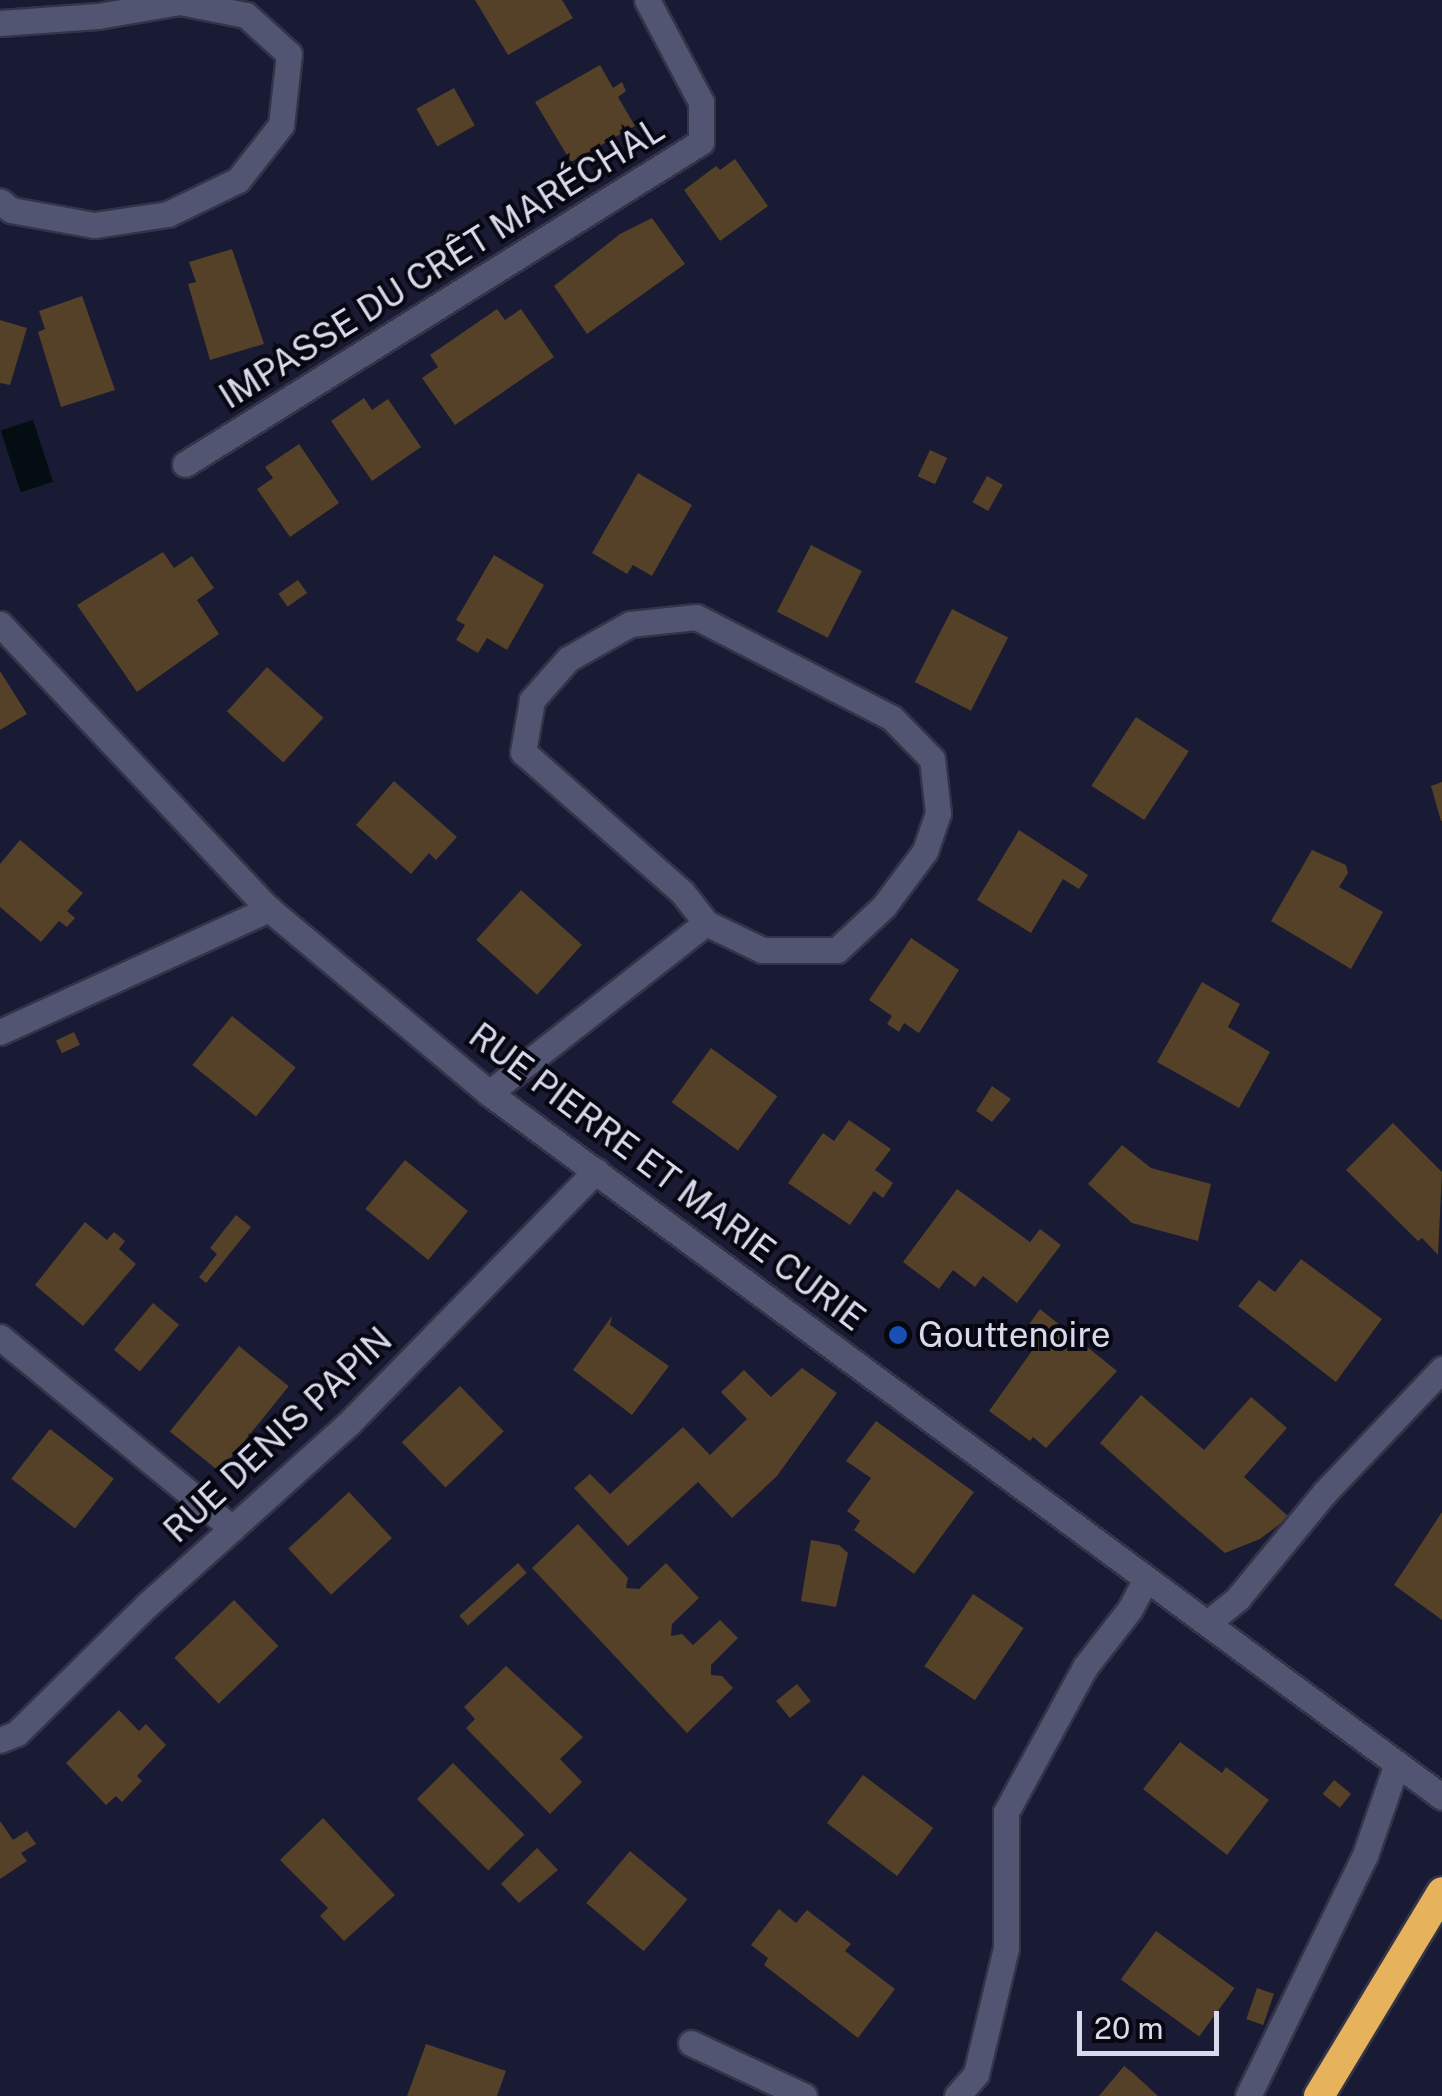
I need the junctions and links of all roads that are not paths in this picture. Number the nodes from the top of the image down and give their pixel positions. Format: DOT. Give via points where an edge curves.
graph roads {
  1 [pos="647,0"];
  2 [pos="0,23"];
  3 [pos="0,201"];
  4 [pos="186,464"];
  5 [pos="0,624"];
  6 [pos="270,909"];
  7 [pos="706,924"];
  8 [pos="0,1032"];
  9 [pos="489,1093"];
  10 [pos="596,1172"];
  11 [pos="0,1338"];
  12 [pos="1442,1369"];
  13 [pos="232,1528"];
  14 [pos="1146,1579"];
  15 [pos="1210,1621"];
  16 [pos="0,1740"];
  17 [pos="1397,1763"];
  18 [pos="1442,1797"];
  19 [pos="1442,1892"];
  20 [pos="691,2043"];
  21 [pos="804,2096"];
  22 [pos="956,2096"];
  23 [pos="1248,2096"];
  24 [pos="1320,2096"];
  1 -- 4 [label="street, IMPASSE DU CRÊT MARÉCHAL" via="700,102 701,142"];
  2 -- 3 [label="street" via="180,2 246,15 289,54 281,124 238,180 168,214 94,225 10,210"];
  5 -- 6 [label="street, RUE PIERRE ET MARIE CURIE"];
  6 -- 8 [label="street"];
  6 -- 9 [label="street, RUE PIERRE ET MARIE CURIE"];
  7 -- 7 [label="street" via="762,950 837,950 884,906 925,852 938,813 932,759 892,718 696,617 630,624 568,660 532,700 523,752 682,892"];
  7 -- 9 [label="street"];
  9 -- 10 [label="street, RUE PIERRE ET MARIE CURIE"];
  10 -- 13 [label="street, RUE DENIS PAPIN" via="349,1422"];
  10 -- 14 [label="street, RUE PIERRE ET MARIE CURIE"];
  11 -- 13 [label="street"];
  12 -- 15 [label="street" via="1325,1492 1238,1598"];
  13 -- 16 [label="street, RUE DENIS PAPIN" via="17,1733"];
  14 -- 15 [label="street, RUE PIERRE ET MARIE CURIE"];
  14 -- 22 [label="street" via="1085,1667 1006,1812 1006,1948 976,2074"];
  15 -- 17 [label="street, RUE PIERRE ET MARIE CURIE"];
  17 -- 18 [label="street, RUE PIERRE ET MARIE CURIE"];
  17 -- 23 [label="street" via="1365,1855"];
  19 -- 24 [label="highway"];
  20 -- 21 [label="street"];
}
